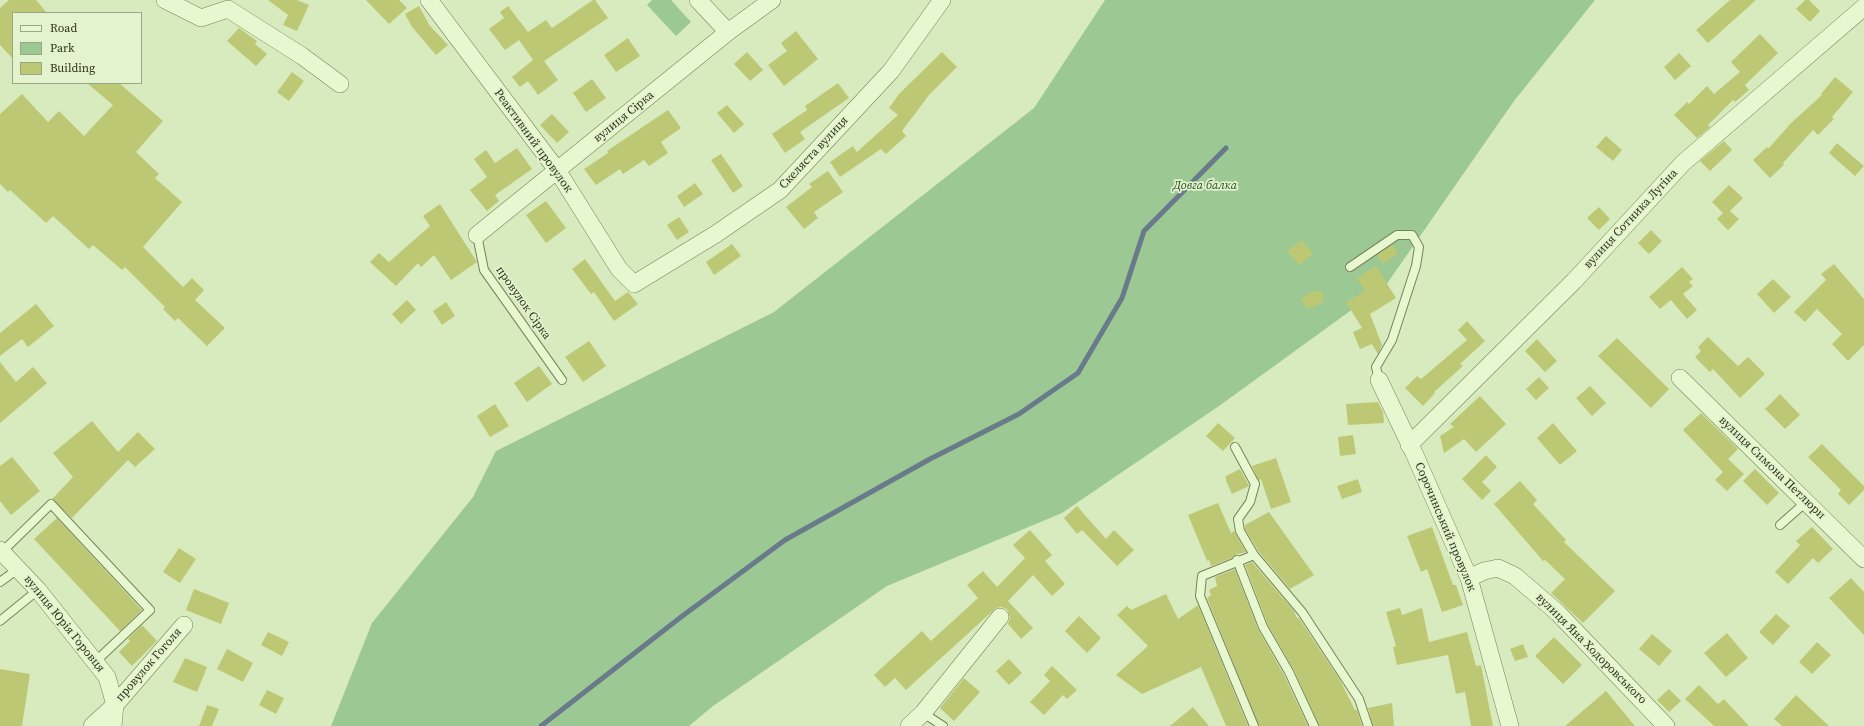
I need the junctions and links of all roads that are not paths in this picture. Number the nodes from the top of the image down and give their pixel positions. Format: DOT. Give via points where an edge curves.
graph roads {
  1 [pos="165,0"];
  2 [pos="429,0"];
  3 [pos="698,0"];
  4 [pos="772,0"];
  5 [pos="942,0"];
  6 [pos="1864,7"];
  7 [pos="728,32"];
  8 [pos="340,84"];
  9 [pos="557,170"];
  10 [pos="477,235"];
  11 [pos="1350,267"];
  12 [pos="634,284"];
  13 [pos="1680,378"];
  14 [pos="562,380"];
  15 [pos="1379,380"];
  16 [pos="1409,445"];
  17 [pos="1234,447"];
  18 [pos="1806,502"];
  19 [pos="1780,525"];
  20 [pos="1,551"];
  21 [pos="1254,555"];
  22 [pos="1864,558"];
  23 [pos="1237,560"];
  24 [pos="18,569"];
  25 [pos="1469,578"];
  26 [pos="0,582"];
  27 [pos="38,590"];
  28 [pos="1000,617"];
  29 [pos="0,621"];
  30 [pos="184,625"];
  31 [pos="95,662"];
  32 [pos="114,705"];
  33 [pos="923,713"];
  34 [pos="92,726"];
  35 [pos="113,726"];
  36 [pos="910,726"];
  37 [pos="943,726"];
  38 [pos="1254,726"];
  39 [pos="1314,726"];
  40 [pos="1368,726"];
  41 [pos="1510,726"];
  42 [pos="1666,726"];
  1 -- 8 [label="street" via="201,18 228,9 302,56"];
  2 -- 9 [label="street, Реактивний провулок"];
  3 -- 7 [label="street"];
  4 -- 7 [label="street, вулиця Сірка"];
  5 -- 12 [label="street, Скеляста вулиця" via="891,71 780,190 716,234"];
  6 -- 16 [label="street, вулиця Сотника Лугіна" via="1683,163 1574,281"];
  7 -- 9 [label="street, вулиця Сірка"];
  9 -- 10 [label="street, вулиця Сірка"];
  9 -- 12 [label="street, Реактивний провулок" via="619,269"];
  10 -- 14 [label="lane, провулок Сірка" via="484,270"];
  11 -- 15 [label="lane" via="1396,235 1412,235 1419,247 1416,266 1392,340 1376,367"];
  13 -- 18 [label="street, вулиця Симона Петлюри"];
  15 -- 16 [label="street, Сорочинський провулок"];
  16 -- 25 [label="street, Сорочинський провулок"];
  17 -- 21 [label="lane" via="1254,484 1250,502 1238,519 1240,531"];
  18 -- 19 [label="lane"];
  18 -- 22 [label="street, вулиця Симона Петлюри"];
  20 -- 24 [label="street, вулиця Юрія Горовця"];
  20 -- 31 [label="lane" via="51,504 150,610"];
  21 -- 23 [label="lane"];
  21 -- 40 [label="lane" via="1302,612 1359,699"];
  23 -- 38 [label="lane" via="1202,576 1200,596"];
  23 -- 39 [label="lane" via="1263,626 1289,672"];
  24 -- 26 [label="lane"];
  24 -- 27 [label="street, вулиця Юрія Горовця"];
  25 -- 41 [label="street, Сорочинський провулок"];
  25 -- 42 [label="street, вулиця Яна Ходоровського" via="1484,570 1498,568 1515,576 1558,613"];
  27 -- 29 [label="lane"];
  27 -- 31 [label="street, вулиця Юрія Горовця"];
  28 -- 33 [label="street"];
  30 -- 32 [label="street, провулок Гоголя"];
  31 -- 32 [label="street, вулиця Юрія Горовця" via="107,677"];
  32 -- 34 [label="street, провулок Гоголя"];
  32 -- 35 [label="street, вулиця Юрія Горовця"];
  33 -- 36 [label="street"];
  33 -- 37 [label="lane"];
}
